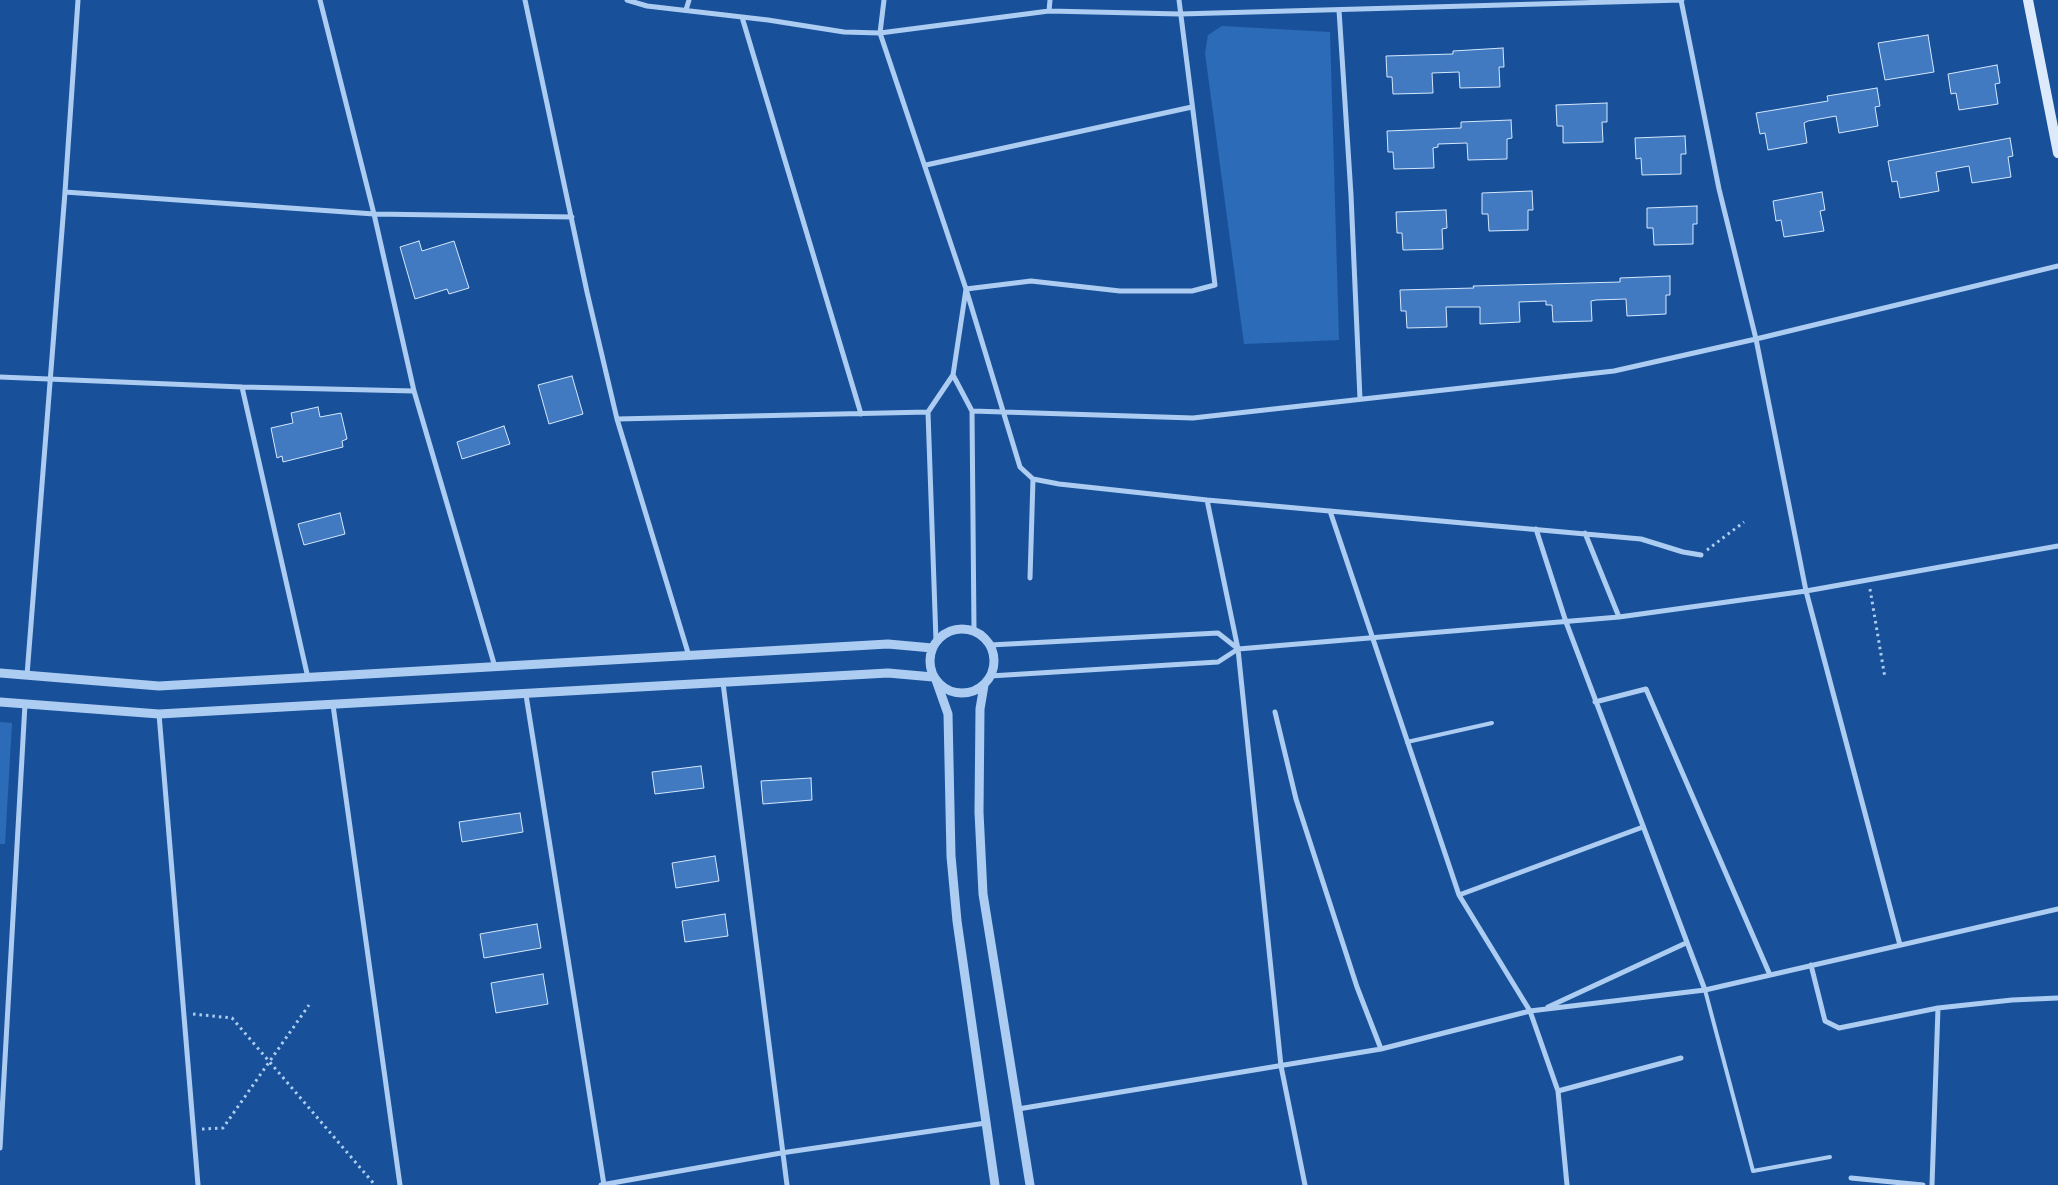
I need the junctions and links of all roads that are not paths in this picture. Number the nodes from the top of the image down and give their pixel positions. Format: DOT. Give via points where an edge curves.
graph roads {
  1 [pos="78,0"];
  2 [pos="320,0"];
  3 [pos="524,0"];
  4 [pos="627,0"];
  5 [pos="689,0"];
  6 [pos="884,0"];
  7 [pos="1050,0"];
  8 [pos="1179,0"];
  9 [pos="1682,0"];
  10 [pos="2028,0"];
  11 [pos="686,10"];
  12 [pos="1339,10"];
  13 [pos="1049,11"];
  14 [pos="1180,14"];
  15 [pos="742,17"];
  16 [pos="880,33"];
  17 [pos="1192,107"];
  18 [pos="2058,153"];
  19 [pos="926,165"];
  20 [pos="65,192"];
  21 [pos="374,214"];
  22 [pos="572,217"];
  23 [pos="2058,266"];
  24 [pos="966,289"];
  25 [pos="1756,340"];
  26 [pos="953,375"];
  27 [pos="0,377"];
  28 [pos="50,380"];
  29 [pos="242,387"];
  30 [pos="414,391"];
  31 [pos="1360,399"];
  32 [pos="972,411"];
  33 [pos="928,412"];
  34 [pos="1004,413"];
  35 [pos="860,414"];
  36 [pos="617,419"];
  37 [pos="1033,479"];
  38 [pos="1208,500"];
  39 [pos="1330,511"];
  40 [pos="1536,529"];
  41 [pos="1585,534"];
  42 [pos="2058,546"];
  43 [pos="1701,555"];
  44 [pos="1030,578"];
  45 [pos="1806,591"];
  46 [pos="1619,617"];
  47 [pos="1566,622"];
  48 [pos="974,630"];
  49 [pos="1372,638"];
  50 [pos="934,644"];
  51 [pos="990,645"];
  52 [pos="1238,649"];
  53 [pos="689,656"];
  54 [pos="495,668"];
  55 [pos="0,672"];
  56 [pos="27,675"];
  57 [pos="990,676"];
  58 [pos="308,678"];
  59 [pos="935,678"];
  60 [pos="723,683"];
  61 [pos="984,685"];
  62 [pos="526,695"];
  63 [pos="0,702"];
  64 [pos="1595,702"];
  65 [pos="25,704"];
  66 [pos="333,705"];
  67 [pos="1275,712"];
  68 [pos="159,714"];
  69 [pos="1492,723"];
  70 [pos="1407,742"];
  71 [pos="1642,827"];
  72 [pos="1459,895"];
  73 [pos="2058,909"];
  74 [pos="1686,943"];
  75 [pos="1900,945"];
  76 [pos="1811,965"];
  77 [pos="1770,975"];
  78 [pos="1704,990"];
  79 [pos="2058,998"];
  80 [pos="1938,1008"];
  81 [pos="1543,1010"];
  82 [pos="1530,1012"];
  83 [pos="1381,1049"];
  84 [pos="1681,1058"];
  85 [pos="1281,1066"];
  86 [pos="1558,1090"];
  87 [pos="1018,1108"];
  88 [pos="986,1123"];
  89 [pos="0,1148"];
  90 [pos="781,1152"];
  91 [pos="1830,1157"];
  92 [pos="1851,1178"];
  93 [pos="198,1185"];
  94 [pos="400,1185"];
  95 [pos="603,1185"];
  96 [pos="787,1185"];
  97 [pos="995,1185"];
  98 [pos="1030,1185"];
  99 [pos="1305,1185"];
  100 [pos="1567,1185"];
  101 [pos="1923,1185"];
  102 [pos="1932,1185"];
  1 -- 20 [label="street"];
  2 -- 21 [label="street"];
  3 -- 22 [label="street"];
  4 -- 11 [label="street" via="647,6"];
  5 -- 11 [label="street"];
  6 -- 16 [label="street"];
  7 -- 13 [label="street"];
  8 -- 14 [label="street"];
  9 -- 12 [label="street"];
  9 -- 25 [label="street" via="1719,189"];
  10 -- 18 [label="main road"];
  11 -- 15 [label="street"];
  12 -- 14 [label="street"];
  12 -- 31 [label="street"];
  13 -- 14 [label="street"];
  13 -- 16 [label="street"];
  14 -- 17 [label="street"];
  15 -- 16 [label="street" via="844,32"];
  15 -- 35 [label="street"];
  16 -- 19 [label="street"];
  17 -- 19 [label="street"];
  17 -- 24 [label="street" via="1215,286 1192,291 1120,291 1031,281"];
  19 -- 24 [label="street"];
  20 -- 21 [label="street"];
  20 -- 28 [label="street"];
  21 -- 22 [label="street"];
  21 -- 30 [label="street"];
  22 -- 36 [label="street"];
  23 -- 25 [label="street"];
  24 -- 26 [label="street"];
  24 -- 34 [label="street"];
  25 -- 31 [label="street" via="1614,371"];
  25 -- 45 [label="street"];
  26 -- 32 [label="street"];
  26 -- 33 [label="street"];
  27 -- 28 [label="street"];
  28 -- 29 [label="street"];
  28 -- 56 [label="street"];
  29 -- 30 [label="street"];
  29 -- 58 [label="street"];
  30 -- 54 [label="street"];
  31 -- 34 [label="street" via="1193,418"];
  32 -- 34 [label="street"];
  32 -- 48 [label="street"];
  33 -- 35 [label="street"];
  33 -- 50 [label="street"];
  34 -- 37 [label="street" via="1020,467"];
  35 -- 36 [label="street"];
  36 -- 53 [label="street"];
  37 -- 38 [label="street"];
  37 -- 44 [label="street"];
  38 -- 39 [label="street"];
  38 -- 52 [label="street"];
  39 -- 40 [label="street"];
  39 -- 49 [label="street"];
  40 -- 41 [label="street"];
  40 -- 47 [label="street"];
  41 -- 43 [label="street" via="1641,539"];
  41 -- 46 [label="street"];
  42 -- 45 [label="street"];
  45 -- 46 [label="street"];
  45 -- 75 [label="street"];
  46 -- 47 [label="street"];
  47 -- 49 [label="street"];
  47 -- 64 [label="street"];
  48 -- 50 [label="street" via="953,629"];
  48 -- 51 [label="street"];
  49 -- 52 [label="street"];
  49 -- 70 [label="street"];
  50 -- 53 [label="street"];
  50 -- 59 [label="street" via="929,661"];
  51 -- 52 [label="street" via="1218,633"];
  51 -- 57 [label="street" via="994,666"];
  52 -- 57 [label="street" via="1218,662"];
  52 -- 85 [label="street"];
  53 -- 54 [label="street"];
  54 -- 58 [label="street"];
  55 -- 56 [label="street"];
  56 -- 58 [label="street" via="159,686"];
  57 -- 61 [label="street"];
  59 -- 60 [label="street" via="888,673"];
  59 -- 61 [label="street" via="953,692 964,693"];
  59 -- 88 [label="street" via="948,714 951,856 957,921"];
  60 -- 62 [label="street"];
  60 -- 90 [label="street"];
  61 -- 87 [label="street" via="980,709 979,812 983,894"];
  62 -- 66 [label="street"];
  62 -- 95 [label="street"];
  63 -- 65 [label="street"];
  64 -- 71 [label="street"];
  64 -- 77 [label="street" via="1646,689"];
  65 -- 68 [label="street"];
  65 -- 89 [label="street"];
  66 -- 68 [label="street"];
  66 -- 94 [label="street"];
  67 -- 83 [label="street" via="1296,799 1357,987"];
  68 -- 93 [label="street"];
  69 -- 70 [label="lane"];
  70 -- 72 [label="street"];
  71 -- 72 [label="street"];
  71 -- 74 [label="street"];
  72 -- 82 [label="street"];
  73 -- 75 [label="street"];
  74 -- 78 [label="street"];
  74 -- 81 [label="street"];
  75 -- 76 [label="street"];
  76 -- 77 [label="street"];
  76 -- 80 [label="street" via="1825,1020 1839,1028"];
  77 -- 78 [label="street"];
  78 -- 81 [label="street"];
  78 -- 91 [label="lane" via="1753,1171"];
  79 -- 80 [label="street"];
  80 -- 102 [label="street"];
  81 -- 82 [label="street"];
  82 -- 83 [label="street"];
  82 -- 86 [label="street"];
  83 -- 85 [label="street"];
  84 -- 86 [label="street"];
  85 -- 87 [label="street"];
  85 -- 99 [label="street"];
  86 -- 100 [label="street"];
  87 -- 98 [label="street"];
  88 -- 90 [label="street"];
  88 -- 97 [label="street"];
  90 -- 95 [label="street"];
  90 -- 96 [label="street"];
  92 -- 101 [label="street"];
}
